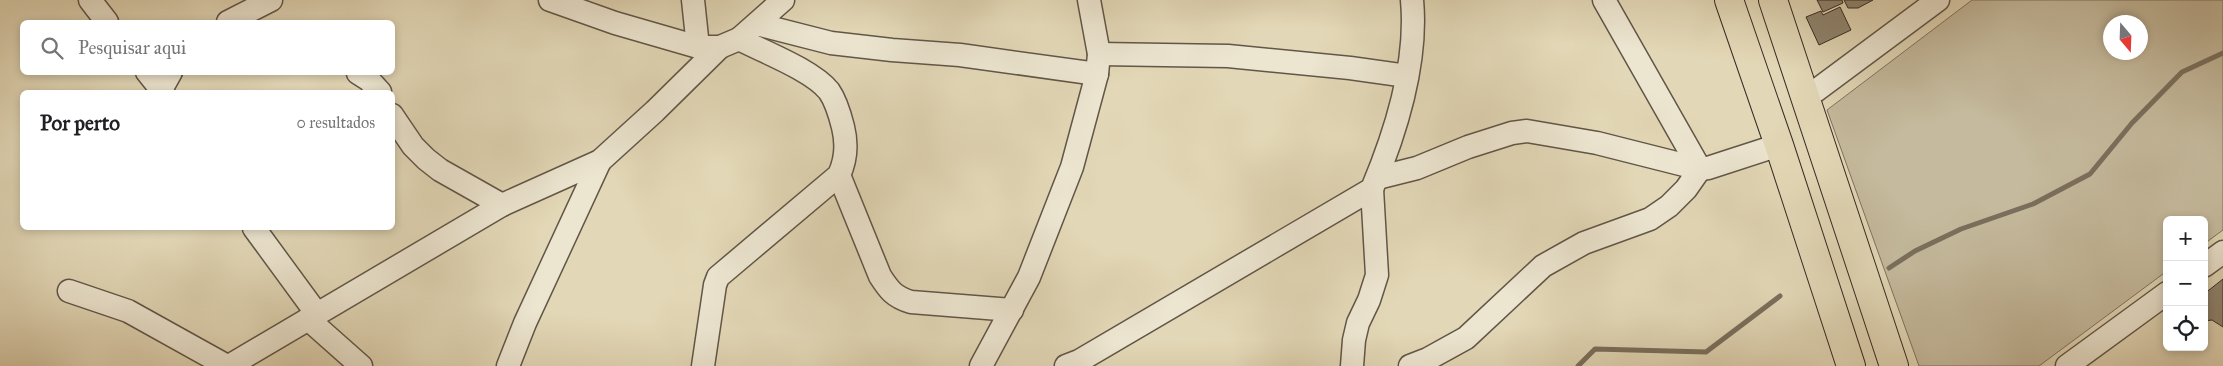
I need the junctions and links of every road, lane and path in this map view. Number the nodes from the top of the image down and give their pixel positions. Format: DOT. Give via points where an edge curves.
graph roads {
  1 [pos="90,0"];
  2 [pos="271,0"];
  3 [pos="550,0"];
  4 [pos="693,0"];
  5 [pos="783,0"];
  6 [pos="1090,0"];
  7 [pos="1412,0"];
  8 [pos="1604,0"];
  9 [pos="1729,0"];
  10 [pos="1773,0"];
  11 [pos="1938,0"];
  12 [pos="105,20"];
  13 [pos="232,20"];
  14 [pos="757,24"];
  15 [pos="719,44"];
  16 [pos="1098,64"];
  17 [pos="151,75"];
  18 [pos="361,75"];
  19 [pos="1407,76"];
  20 [pos="165,85"];
  21 [pos="378,90"];
  22 [pos="1806,98"];
  23 [pos="395,119"];
  24 [pos="1780,145"];
  25 [pos="600,161"];
  26 [pos="1700,169"];
  27 [pos="838,175"];
  28 [pos="1374,184"];
  29 [pos="502,205"];
  30 [pos="255,230"];
  31 [pos="2223,252"];
  32 [pos="2208,263"];
  33 [pos="69,291"];
  34 [pos="2163,296"];
  35 [pos="1012,310"];
  36 [pos="312,317"];
  37 [pos="2080,363"];
  38 [pos="228,366"];
  39 [pos="362,366"];
  40 [pos="508,366"];
  41 [pos="703,366"];
  42 [pos="981,366"];
  43 [pos="1066,366"];
  44 [pos="1352,366"];
  45 [pos="1410,366"];
  46 [pos="1851,366"];
  47 [pos="1894,366"];
  1 -- 12 [label="street"];
  2 -- 13 [label="street"];
  3 -- 15 [label="street" via="615,23"];
  4 -- 15 [label="street"];
  5 -- 14 [label="street"];
  6 -- 16 [label="street"];
  7 -- 19 [label="street" via="1414,21"];
  8 -- 26 [label="street"];
  9 -- 24 [label="main road"];
  10 -- 22 [label="main road"];
  11 -- 22 [label="street"];
  14 -- 15 [label="street"];
  14 -- 16 [label="street" via="831,43"];
  15 -- 25 [label="street" via="655,111"];
  15 -- 27 [label="street" via="810,75 828,91 839,111 846,141 843,167"];
  16 -- 19 [label="street" via="1228,56"];
  16 -- 35 [label="street" via="1072,167 1029,277"];
  17 -- 20 [label="street"];
  18 -- 21 [label="street"];
  19 -- 28 [label="street" via="1389,150"];
  22 -- 47 [label="main road"];
  23 -- 29 [label="street" via="426,160"];
  24 -- 26 [label="street"];
  24 -- 46 [label="main road"];
  25 -- 29 [label="street"];
  25 -- 40 [label="street"];
  26 -- 28 [label="street" via="1597,143 1527,131 1468,146"];
  26 -- 45 [label="street" via="1686,189 1656,215 1584,243 1543,266 1466,338"];
  27 -- 35 [label="street" via="880,276 897,298 911,302"];
  27 -- 41 [label="street" via="718,277"];
  28 -- 43 [label="street"];
  28 -- 44 [label="street" via="1376,275 1358,323"];
  29 -- 36 [label="street"];
  30 -- 36 [label="street"];
  31 -- 32 [label="street"];
  33 -- 38 [label="street" via="128,311"];
  34 -- 37 [label="street"];
  35 -- 42 [label="street"];
  36 -- 38 [label="street"];
  36 -- 39 [label="street"];
}
